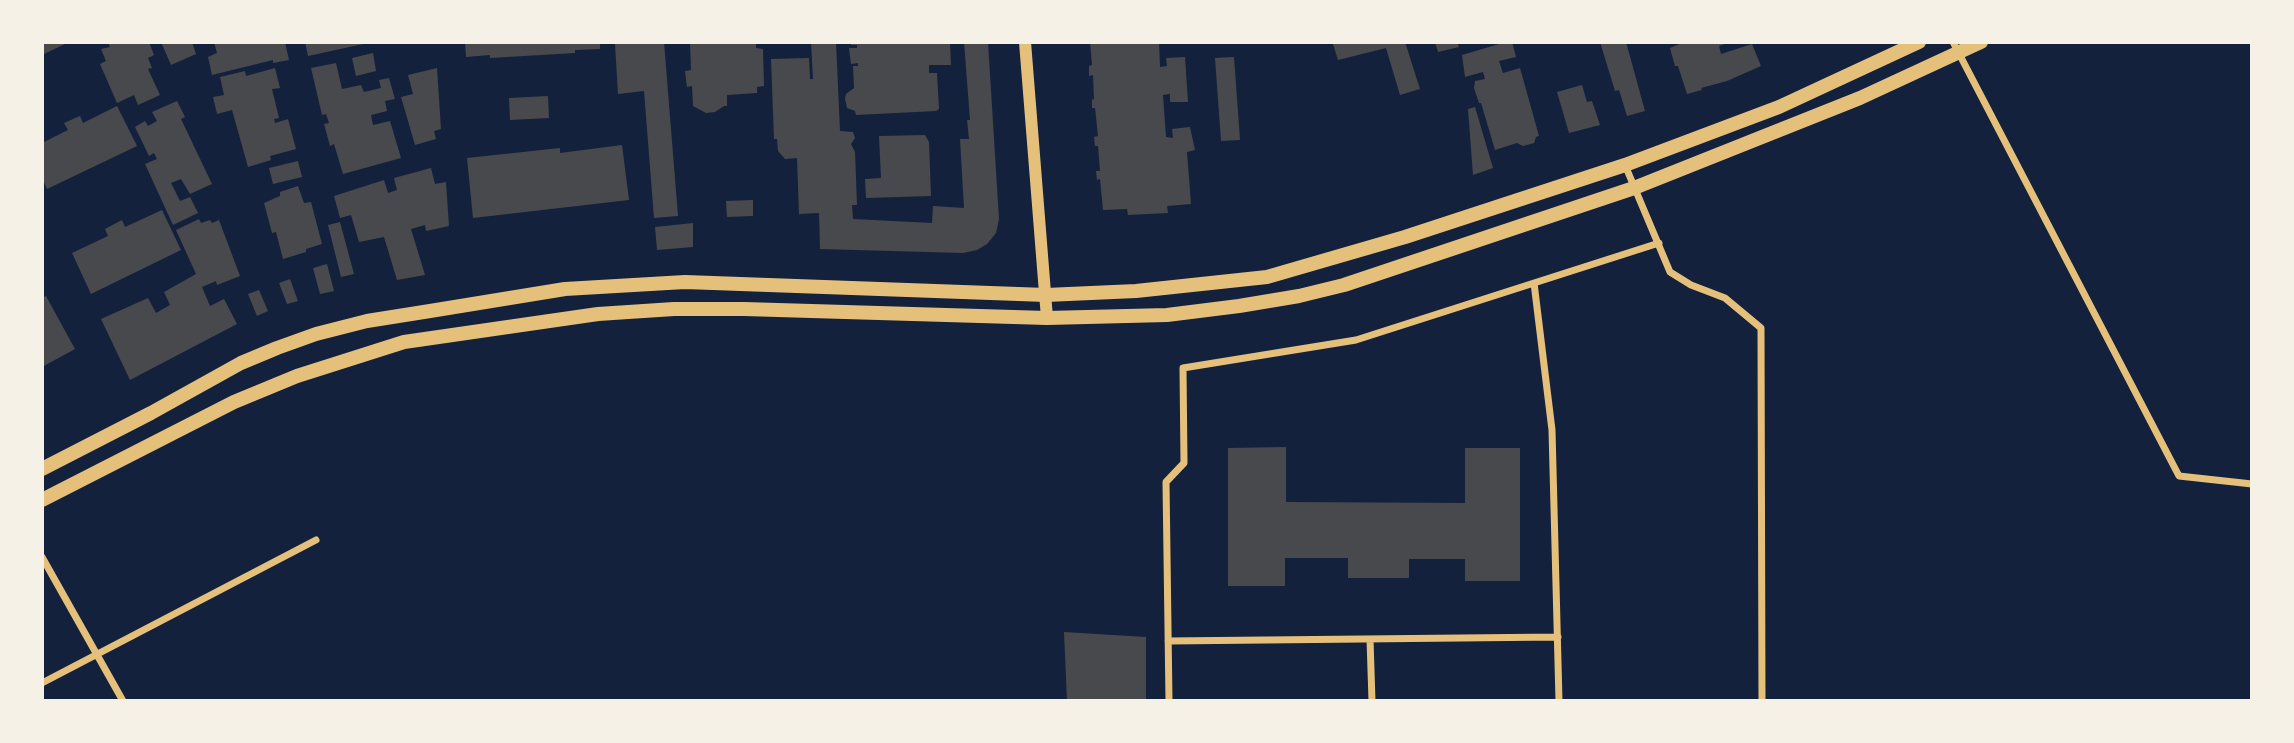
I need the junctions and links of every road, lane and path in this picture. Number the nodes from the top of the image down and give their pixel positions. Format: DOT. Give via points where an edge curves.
graph roads {
  1 [pos="1026,42"];
  2 [pos="1919,42"];
  3 [pos="1981,42"];
  4 [pos="1956,47"];
  5 [pos="1625,165"];
  6 [pos="1634,188"];
  7 [pos="1659,243"];
  8 [pos="1534,283"];
  9 [pos="1046,295"];
  10 [pos="1047,318"];
  11 [pos="42,470"];
  12 [pos="2252,484"];
  13 [pos="42,500"];
  14 [pos="316,540"];
  15 [pos="42,557"];
  16 [pos="1558,637"];
  17 [pos="1370,639"];
  18 [pos="1168,641"];
  19 [pos="98,654"];
  20 [pos="42,683"];
  21 [pos="123,701"];
  22 [pos="1169,701"];
  23 [pos="1372,701"];
  24 [pos="1559,701"];
  25 [pos="1762,701"];
  1 -- 9 [label="street"];
  2 -- 5 [label="main road" via="1779,107"];
  3 -- 4 [label="main road"];
  4 -- 6 [label="main road" via="1860,98"];
  4 -- 12 [label="street" via="2179,476"];
  5 -- 6 [label="street"];
  5 -- 9 [label="main road" via="1267,277"];
  6 -- 7 [label="street"];
  6 -- 10 [label="main road" via="1299,296 1167,314"];
  7 -- 8 [label="street"];
  7 -- 25 [label="street" via="1670,272 1725,298 1761,328"];
  8 -- 16 [label="street" via="1552,430"];
  8 -- 18 [label="street" via="1356,340 1182,368 1184,463 1166,482"];
  9 -- 10 [label="street"];
  9 -- 11 [label="main road" via="685,282 565,289 405,315 316,334 241,363"];
  10 -- 13 [label="main road" via="674,309 598,314 404,342 297,376 234,402"];
  14 -- 19 [label="street"];
  15 -- 19 [label="street"];
  16 -- 17 [label="street"];
  16 -- 24 [label="street"];
  17 -- 18 [label="street"];
  17 -- 23 [label="street"];
  18 -- 22 [label="street"];
  19 -- 20 [label="street"];
  19 -- 21 [label="street"];
}
